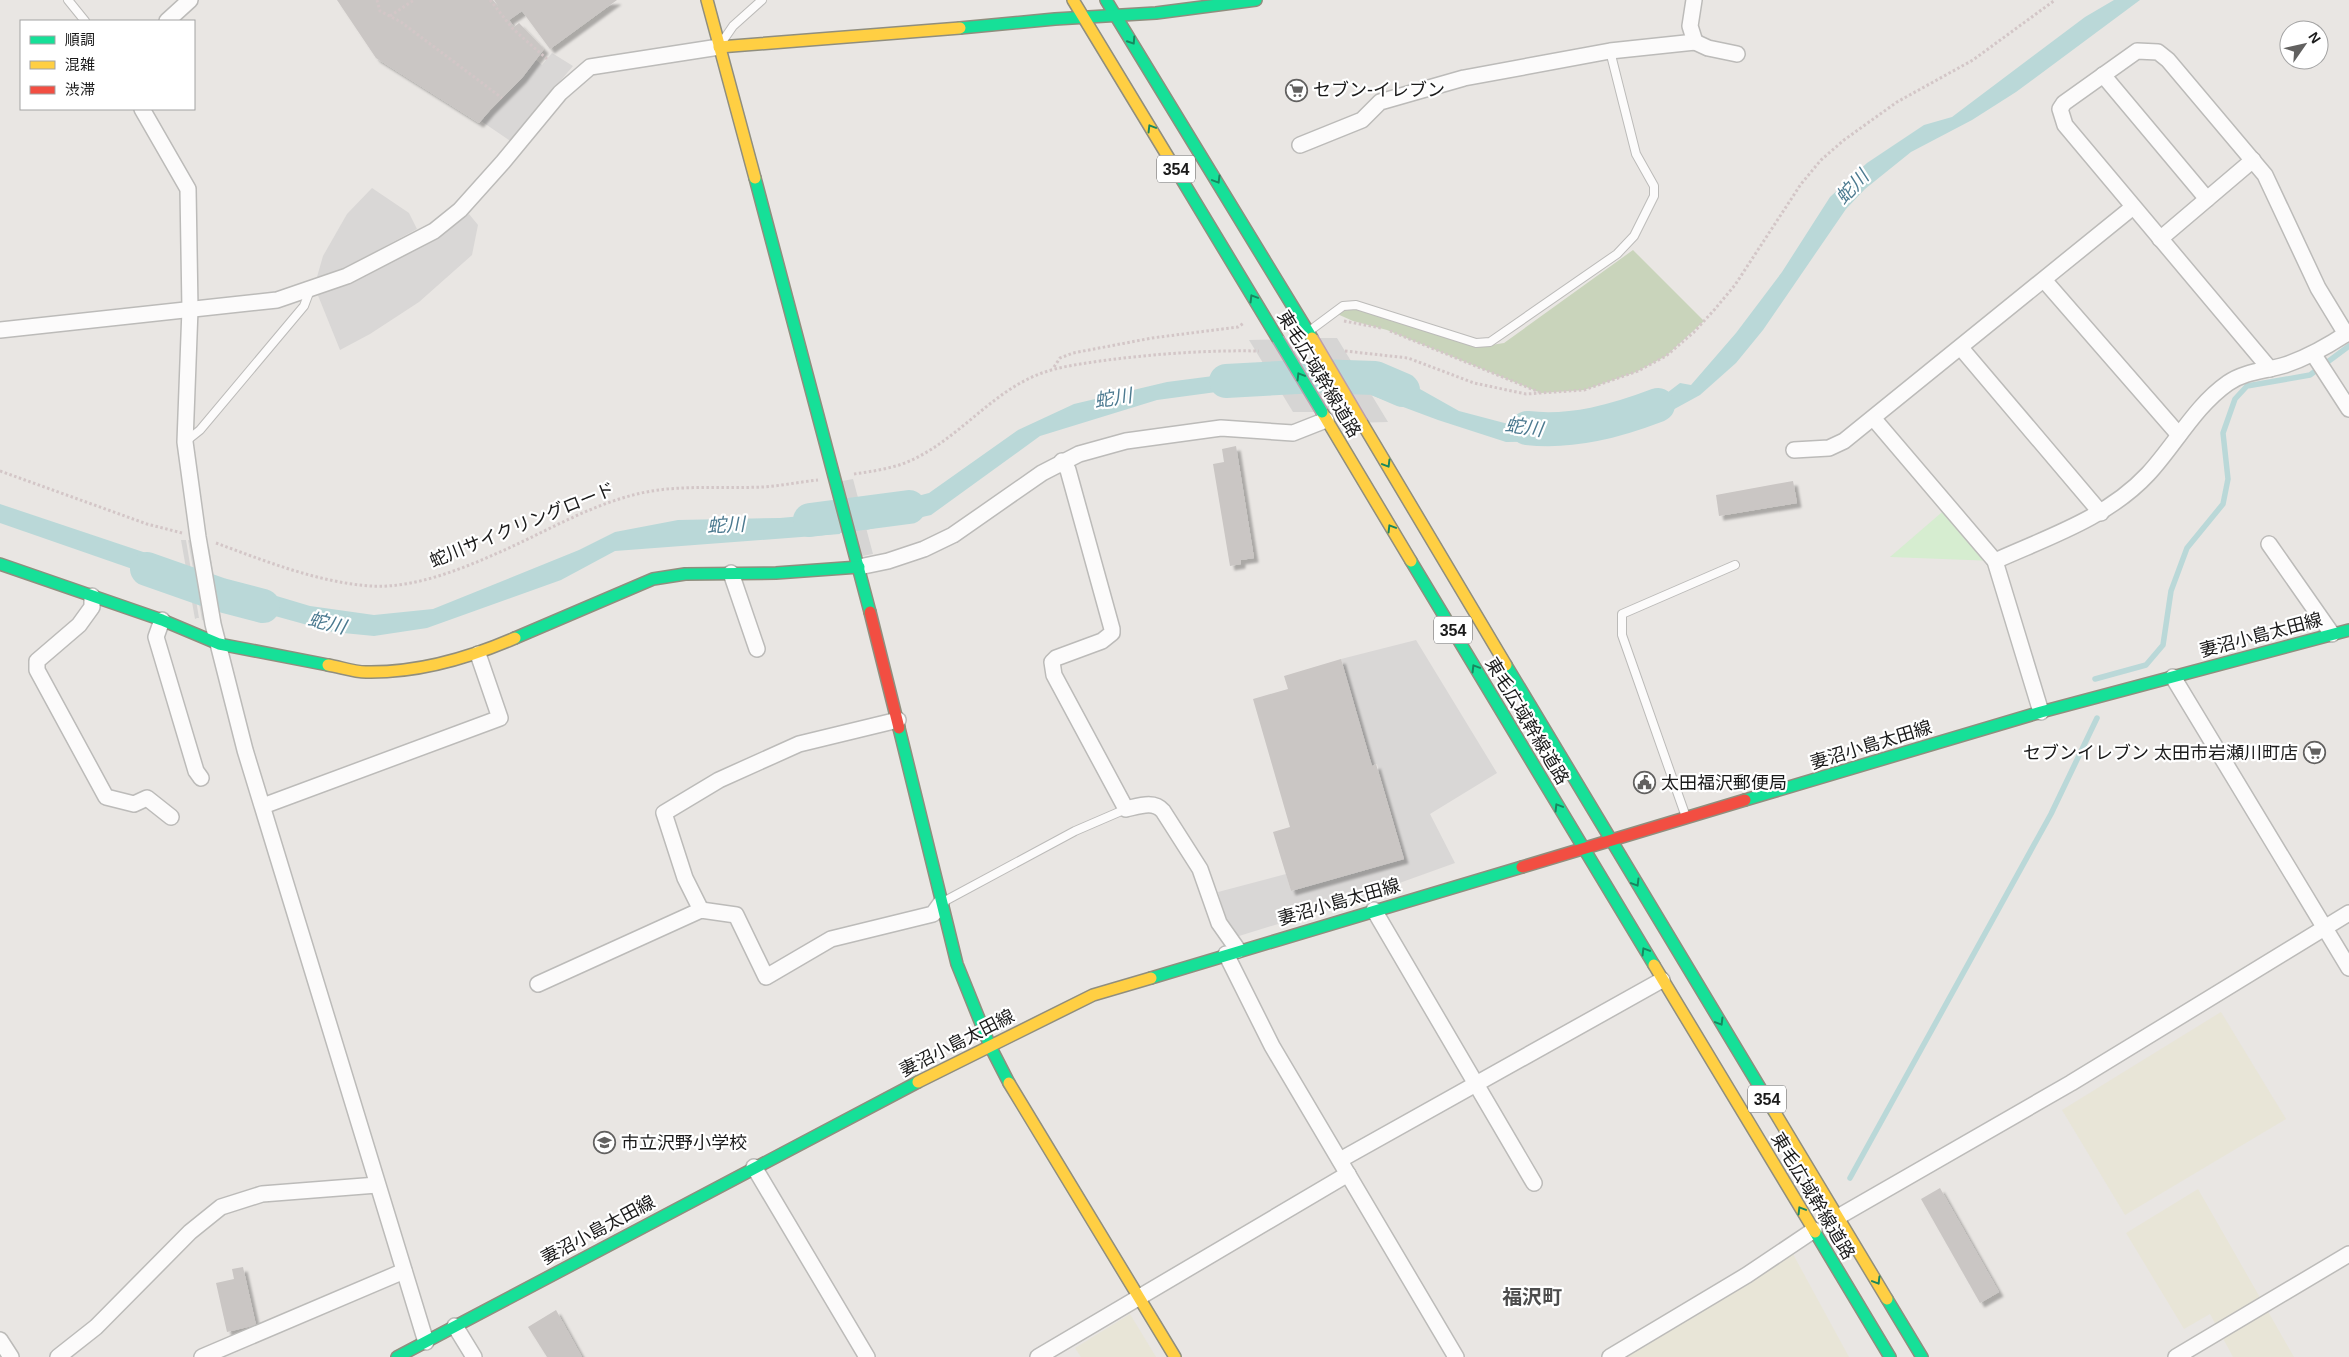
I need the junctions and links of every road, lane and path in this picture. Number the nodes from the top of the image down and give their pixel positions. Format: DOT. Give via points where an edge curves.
graph roads {
  1 [pos="68,0"];
  2 [pos="190,0"];
  3 [pos="377,0"];
  4 [pos="414,0"];
  5 [pos="490,0"];
  6 [pos="707,0"];
  7 [pos="762,0"];
  8 [pos="1073,0"];
  9 [pos="1106,0"];
  10 [pos="1256,0"];
  11 [pos="1694,0"];
  12 [pos="2055,0"];
  13 [pos="390,16"];
  14 [pos="1116,16"];
  15 [pos="1084,17"];
  16 [pos="84,20"];
  17 [pos="168,20"];
  18 [pos="1695,42"];
  19 [pos="719,48"];
  20 [pos="1610,51"];
  21 [pos="1737,54"];
  22 [pos="547,59"];
  23 [pos="2103,74"];
  24 [pos="502,98"];
  25 [pos="143,110"];
  26 [pos="1300,145"];
  27 [pos="2253,160"];
  28 [pos="2207,199"];
  29 [pos="2133,207"];
  30 [pos="2160,239"];
  31 [pos="2044,280"];
  32 [pos="310,288"];
  33 [pos="190,309"];
  34 [pos="1325,320"];
  35 [pos="1245,323"];
  36 [pos="0,330"];
  37 [pos="2347,333"];
  38 [pos="1310,335"];
  39 [pos="1961,348"];
  40 [pos="1263,351"];
  41 [pos="1339,351"];
  42 [pos="2314,354"];
  43 [pos="1054,367"];
  44 [pos="2270,368"];
  45 [pos="1541,393"];
  46 [pos="2349,409"];
  47 [pos="1324,416"];
  48 [pos="1874,419"];
  49 [pos="2179,435"];
  50 [pos="185,442"];
  51 [pos="1794,450"];
  52 [pos="1062,461"];
  53 [pos="0,471"];
  54 [pos="848,475"];
  55 [pos="823,479"];
  56 [pos="2101,513"];
  57 [pos="200,540"];
  58 [pos="2269,544"];
  59 [pos="1995,561"];
  60 [pos="858,562"];
  61 [pos="0,564"];
  62 [pos="1735,565"];
  63 [pos="731,573"];
  64 [pos="92,596"];
  65 [pos="162,620"];
  66 [pos="2349,630"];
  67 [pos="2332,634"];
  68 [pos="219,644"];
  69 [pos="757,649"];
  70 [pos="478,654"];
  71 [pos="2173,677"];
  72 [pos="2041,712"];
  73 [pos="898,720"];
  74 [pos="201,778"];
  75 [pos="263,806"];
  76 [pos="1126,809"];
  77 [pos="171,817"];
  78 [pos="1687,818"];
  79 [pos="1611,841"];
  80 [pos="1584,849"];
  81 [pos="941,903"];
  82 [pos="701,910"];
  83 [pos="1374,910"];
  84 [pos="2349,913"];
  85 [pos="2324,928"];
  86 [pos="1232,952"];
  87 [pos="2349,968"];
  88 [pos="1662,980"];
  89 [pos="538,984"];
  90 [pos="990,1046"];
  91 [pos="1475,1083"];
  92 [pos="1340,1160"];
  93 [pos="754,1167"];
  94 [pos="1348,1174"];
  95 [pos="1534,1183"];
  96 [pos="377,1184"];
  97 [pos="1838,1216"];
  98 [pos="1814,1230"];
  99 [pos="2349,1254"];
  100 [pos="404,1270"];
  101 [pos="1138,1296"];
  102 [pos="455,1326"];
  103 [pos="0,1340"];
  104 [pos="426,1342"];
  105 [pos="11,1357"];
  106 [pos="58,1357"];
  107 [pos="202,1357"];
  108 [pos="397,1357"];
  109 [pos="474,1357"];
  110 [pos="867,1357"];
  111 [pos="1038,1357"];
  112 [pos="1175,1357"];
  113 [pos="1456,1357"];
  114 [pos="1610,1357"];
  115 [pos="1890,1357"];
  116 [pos="1922,1357"];
  117 [pos="2176,1357"];
  1 -- 16 [label="lane"];
  2 -- 17 [label="street"];
  3 -- 13 [label="path" via="380,11"];
  4 -- 13 [label="path"];
  5 -- 22 [label="path" via="513,28"];
  6 -- 19 [label="main road"];
  7 -- 19 [label="lane" via="732,26"];
  8 -- 15 [label="main road, 東毛広域幹線道路 / 354"];
  9 -- 14 [label="main road, 東毛広域幹線道路 / 354"];
  10 -- 14 [label="main road" via="1154,9"];
  11 -- 18 [label="street" via="1690,26"];
  12 -- 45 [label="path" via="1972,60 1868,121 1821,160 1801,184 1735,285 1694,332 1666,356 1638,371 1584,390"];
  13 -- 24 [label="path"];
  14 -- 15 [label="main road"];
  14 -- 38 [label="main road, 東毛広域幹線道路 / 354, one-way"];
  15 -- 19 [label="main road"];
  47 -- 15 [label="main road, 東毛広域幹線道路 / 354, one-way, bridge"];
  18 -- 20 [label="street"];
  18 -- 21 [label="street"];
  19 -- 32 [label="street" via="590,67 560,93 460,210 434,231 347,276"];
  19 -- 60 [label="main road"];
  20 -- 26 [label="street" via="1464,78 1380,102 1362,120"];
  20 -- 34 [label="lane" via="1636,154 1654,186 1654,196 1634,236 1617,254 1490,342 1476,343 1356,305 1344,306"];
  23 -- 27 [label="street" via="2137,52 2158,52"];
  23 -- 28 [label="street"];
  23 -- 29 [label="street" via="2064,104 2060,109 2061,115 2065,125"];
  25 -- 33 [label="street" via="188,189"];
  27 -- 28 [label="street"];
  27 -- 37 [label="street" via="2275,193 2318,288"];
  28 -- 30 [label="street"];
  29 -- 30 [label="street"];
  29 -- 31 [label="street"];
  30 -- 44 [label="street"];
  31 -- 39 [label="street"];
  31 -- 49 [label="street"];
  32 -- 33 [label="street" via="277,300"];
  32 -- 50 [label="lane" via="304,306 200,430"];
  33 -- 36 [label="street"];
  33 -- 50 [label="street"];
  34 -- 38 [label="lane"];
  34 -- 45 [label="path" via="1388,330"];
  35 -- 43 [label="path" via="1238,327 1152,338 1073,353 1060,358"];
  37 -- 42 [label="street"];
  38 -- 79 [label="main road, 東毛広域幹線道路 / 354, one-way, bridge"];
  39 -- 48 [label="street"];
  39 -- 56 [label="street"];
  40 -- 43 [label="path" via="1137,356"];
  41 -- 45 [label="path" via="1408,358 1474,383 1526,394"];
  42 -- 44 [label="street"];
  42 -- 46 [label="street"];
  43 -- 54 [label="path" via="1028,379 980,410 941,444 915,459 877,471"];
  44 -- 49 [label="street" via="2238,376 2227,383"];
  47 -- 52 [label="street" via="1293,433 1221,428 1177,432 1126,441"];
  80 -- 47 [label="main road, 東毛広域幹線道路 / 354, one-way"];
  48 -- 51 [label="street" via="1829,448"];
  48 -- 59 [label="street"];
  49 -- 56 [label="street" via="2148,474"];
  50 -- 57 [label="street"];
  52 -- 60 [label="street" via="953,535 906,555"];
  52 -- 76 [label="street" via="1068,470 1112,633 1102,642 1060,655 1052,662 1052,669"];
  53 -- 57 [label="path, 蛇川サイクリングロード"];
  55 -- 57 [label="path, 蛇川サイクリングロード" via="763,487 687,487 638,494 580,514 476,562 395,585 371,586 320,577"];
  56 -- 59 [label="street"];
  57 -- 68 [label="street"];
  58 -- 67 [label="street"];
  59 -- 72 [label="street"];
  60 -- 63 [label="main road" via="844,570"];
  60 -- 73 [label="main road"];
  61 -- 64 [label="main road"];
  62 -- 78 [label="lane" via="1622,614 1622,635"];
  63 -- 69 [label="street"];
  63 -- 70 [label="main road" via="685,574 638,584"];
  64 -- 65 [label="main road"];
  64 -- 77 [label="street" via="92,607 79,625 37,661 36,670 106,797 134,804 147,798"];
  65 -- 68 [label="main road"];
  65 -- 74 [label="street" via="156,637 196,771"];
  66 -- 67 [label="main road, 妻沼小島太田線"];
  67 -- 71 [label="main road, 妻沼小島太田線"];
  68 -- 70 [label="main road" via="365,672 412,669"];
  68 -- 75 [label="street" via="245,750"];
  70 -- 75 [label="street" via="500,718"];
  71 -- 72 [label="main road, 妻沼小島太田線"];
  71 -- 85 [label="street"];
  72 -- 78 [label="main road, 妻沼小島太田線"];
  73 -- 81 [label="main road"];
  73 -- 82 [label="street" via="799,744 719,780 664,813 685,878"];
  75 -- 96 [label="street"];
  76 -- 81 [label="lane" via="1074,831 952,900"];
  76 -- 86 [label="street" via="1152,804 1163,810 1200,869"];
  78 -- 79 [label="main road, 妻沼小島太田線"];
  79 -- 80 [label="main road, 妻沼小島太田線"];
  79 -- 97 [label="main road, 東毛広域幹線道路 / 354, one-way"];
  80 -- 83 [label="main road, 妻沼小島太田線"];
  88 -- 80 [label="main road, 東毛広域幹線道路 / 354, one-way"];
  81 -- 82 [label="street" via="934,914 831,939 766,977 736,915"];
  81 -- 90 [label="main road" via="956,964"];
  82 -- 89 [label="street"];
  83 -- 86 [label="main road, 妻沼小島太田線"];
  83 -- 91 [label="street"];
  84 -- 85 [label="street"];
  85 -- 87 [label="street"];
  85 -- 97 [label="street" via="2071,1083"];
  86 -- 90 [label="main road, 妻沼小島太田線" via="1093,995"];
  86 -- 92 [label="street" via="1272,1046"];
  88 -- 91 [label="street"];
  98 -- 88 [label="main road, 東毛広域幹線道路 / 354, one-way"];
  90 -- 93 [label="main road, 妻沼小島太田線"];
  90 -- 101 [label="main road" via="1013,1090"];
  91 -- 92 [label="street"];
  91 -- 95 [label="street"];
  92 -- 94 [label="street"];
  93 -- 102 [label="main road, 妻沼小島太田線"];
  93 -- 110 [label="street"];
  94 -- 101 [label="street"];
  94 -- 113 [label="street"];
  96 -- 100 [label="street"];
  96 -- 106 [label="street" via="262,1194 221,1207 190,1232 96,1327"];
  97 -- 116 [label="main road, 東毛広域幹線道路 / 354, one-way"];
  98 -- 114 [label="street" via="1747,1275"];
  98 -- 115 [label="main road, 東毛広域幹線道路 / 354"];
  99 -- 117 [label="street"];
  100 -- 104 [label="street"];
  100 -- 107 [label="street"];
  101 -- 111 [label="street"];
  101 -- 112 [label="main road"];
  102 -- 104 [label="main road, 妻沼小島太田線"];
  102 -- 109 [label="street"];
  103 -- 105 [label="street"];
  104 -- 108 [label="main road, 妻沼小島太田線"];
}
